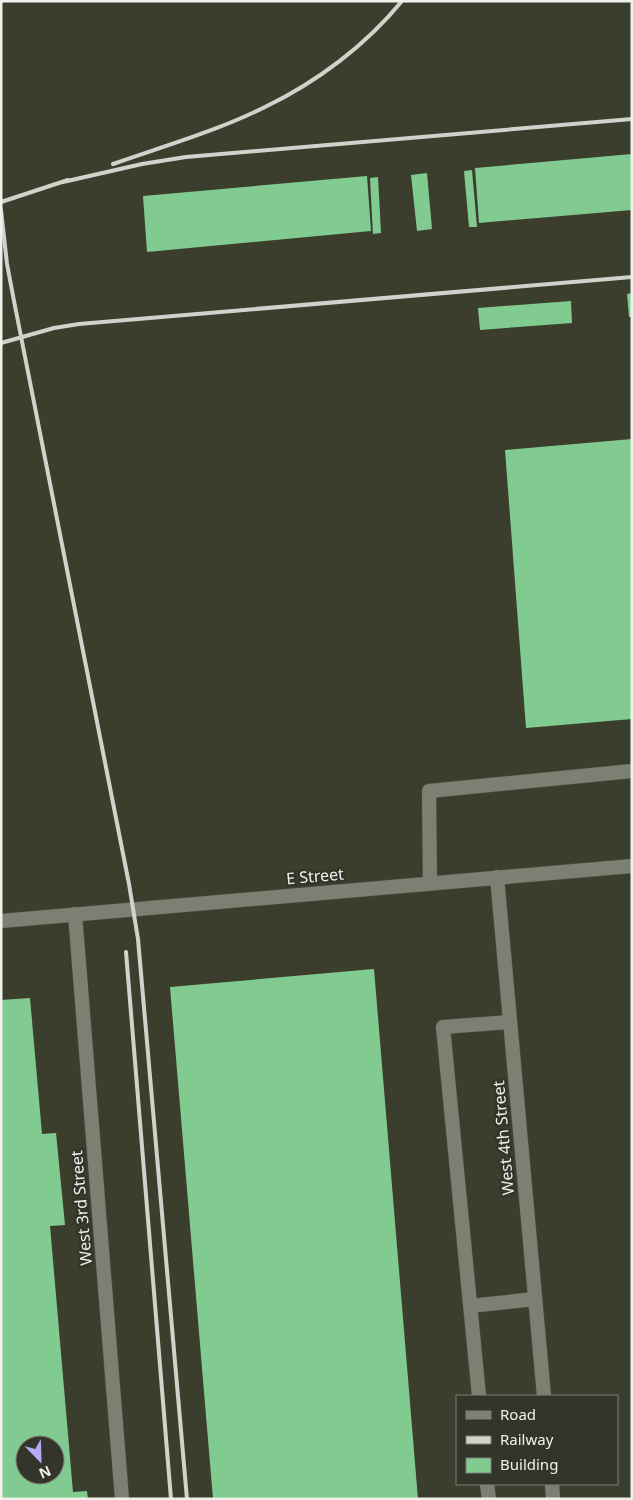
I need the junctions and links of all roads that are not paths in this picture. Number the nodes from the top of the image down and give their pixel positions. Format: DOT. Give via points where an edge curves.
graph roads {
  1 [pos="632,771"];
  2 [pos="632,866"];
  3 [pos="497,877"];
  4 [pos="430,883"];
  5 [pos="75,914"];
  6 [pos="1,920"];
  7 [pos="510,1022"];
  8 [pos="535,1299"];
  9 [pos="470,1306"];
  10 [pos="479,1395"];
  11 [pos="544,1395"];
  12 [pos="487,1485"];
  13 [pos="552,1485"];
  14 [pos="122,1499"];
  15 [pos="489,1499"];
  16 [pos="553,1499"];
  1 -- 4 [label="street" via="429,791"];
  2 -- 3 [label="street, E Street"];
  3 -- 4 [label="street, E Street"];
  3 -- 7 [label="street, West 4th Street"];
  4 -- 5 [label="street, E Street"];
  5 -- 6 [label="street, E Street"];
  5 -- 14 [label="street, West 3rd Street"];
  7 -- 8 [label="street, West 4th Street"];
  7 -- 9 [label="street" via="443,1027"];
  8 -- 9 [label="street"];
  8 -- 11 [label="street, West 4th Street"];
  9 -- 10 [label="street"];
  12 -- 15 [label="street"];
  13 -- 16 [label="street"];
}
